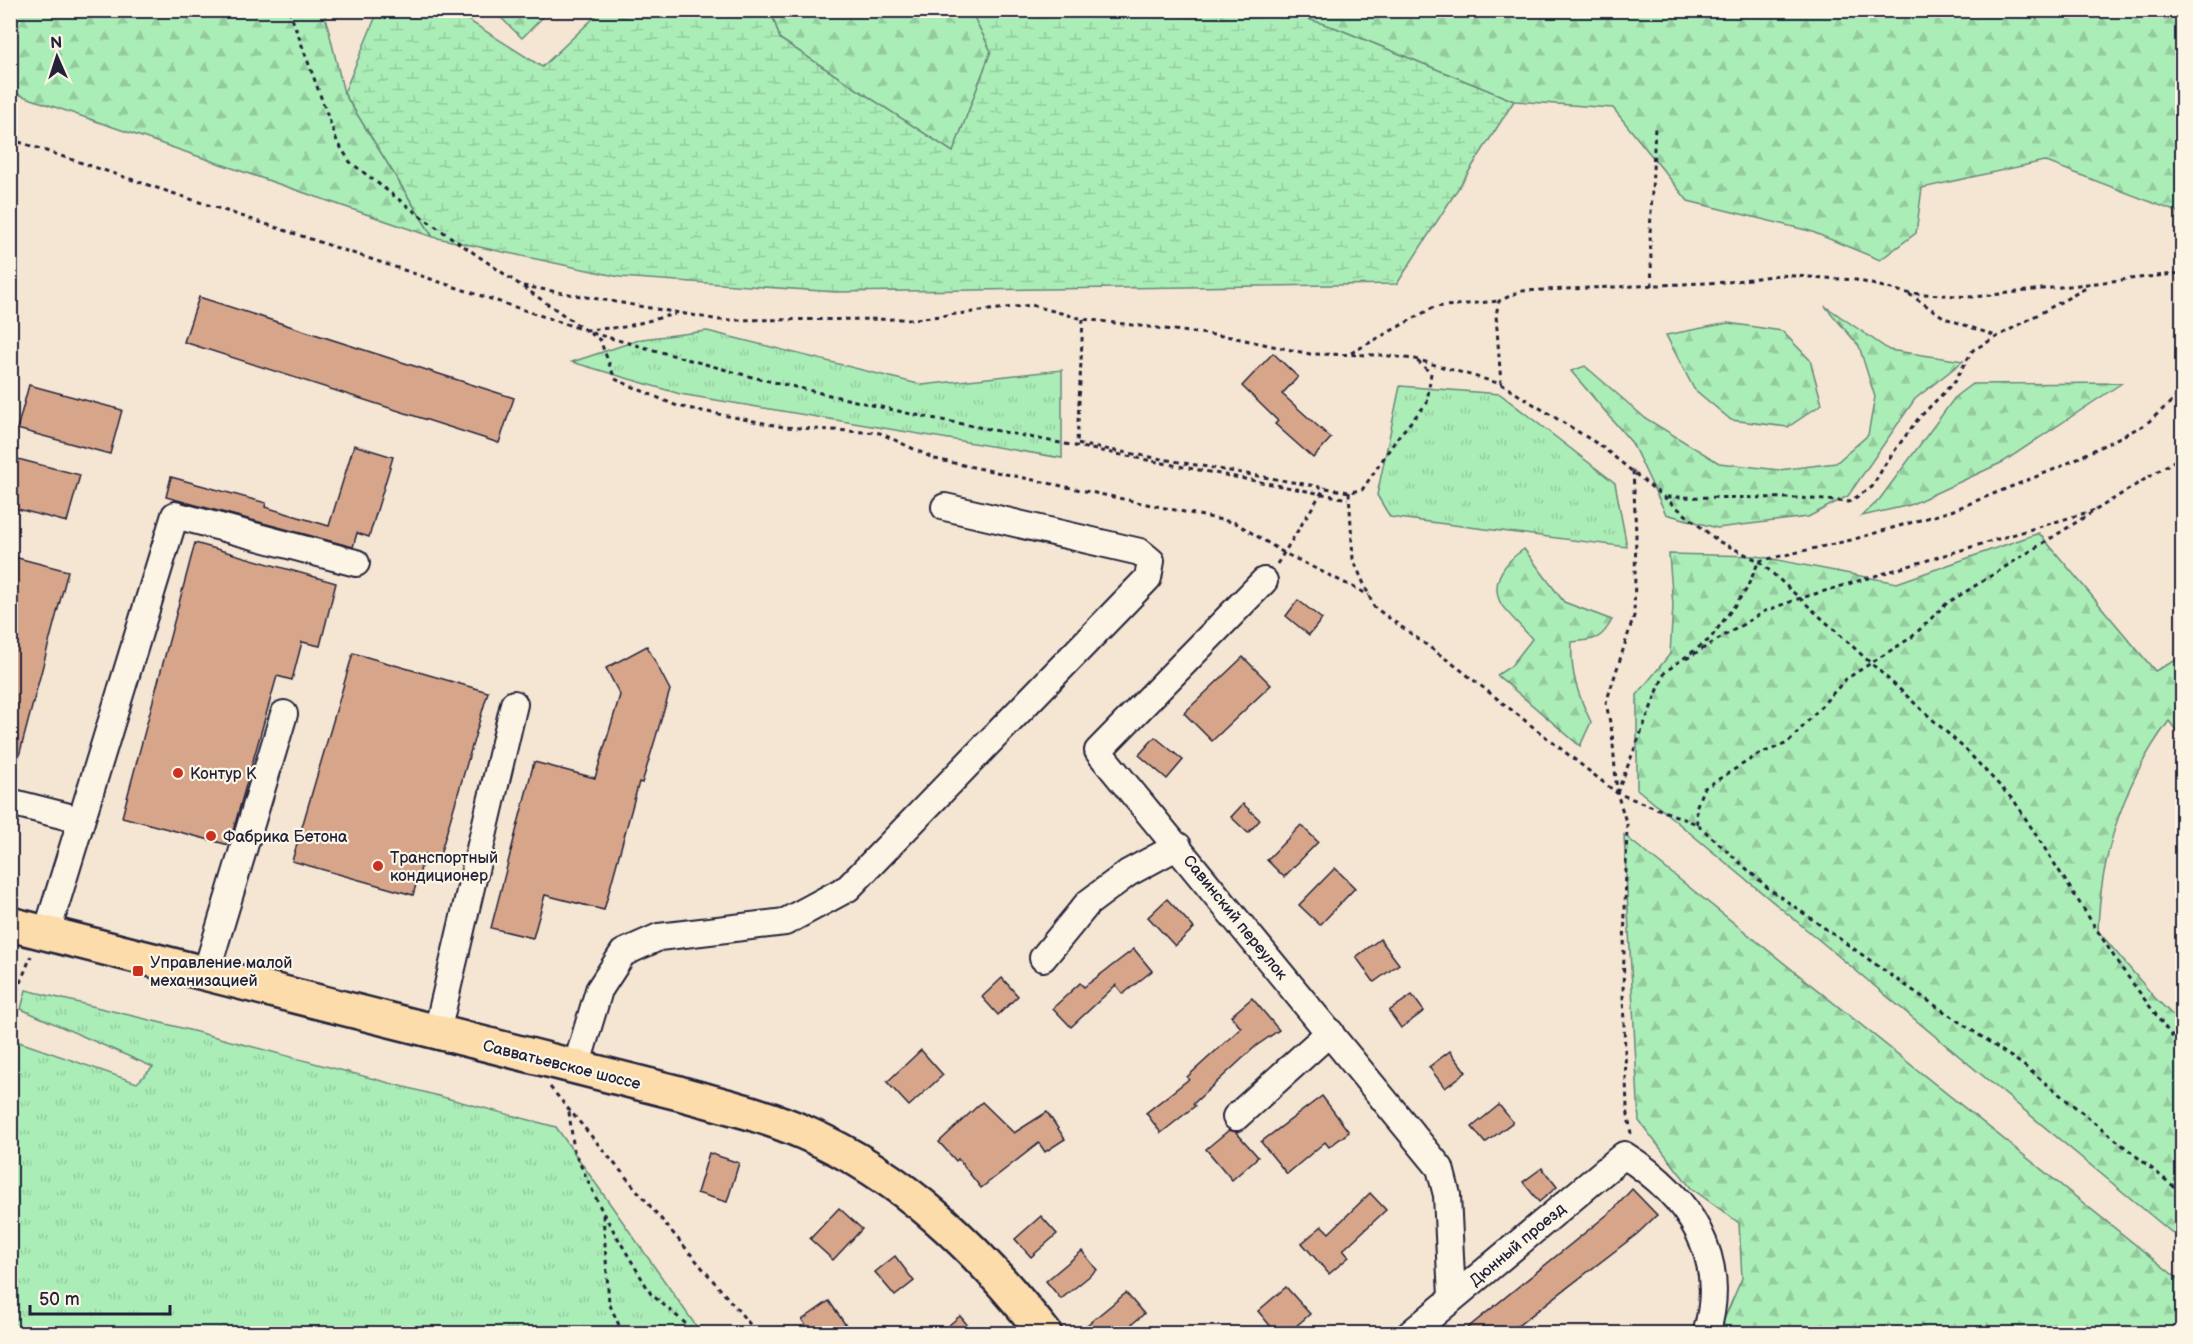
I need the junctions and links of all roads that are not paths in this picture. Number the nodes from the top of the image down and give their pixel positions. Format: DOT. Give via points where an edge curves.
graph roads {
  1 [pos="945,507"];
  2 [pos="356,562"];
  3 [pos="1264,581"];
  4 [pos="514,704"];
  5 [pos="284,714"];
  6 [pos="10,802"];
  7 [pos="81,820"];
  8 [pos="1178,846"];
  9 [pos="33,929"];
  10 [pos="1043,958"];
  11 [pos="206,973"];
  12 [pos="437,1032"];
  13 [pos="1330,1032"];
  14 [pos="576,1067"];
  15 [pos="1236,1117"];
  16 [pos="1452,1297"];
  17 [pos="1038,1331"];
  18 [pos="1410,1334"];
  19 [pos="1706,1334"];
  1 -- 14 [label="street" via="1140,552 1151,561 1148,578 848,888 785,922 659,937 623,953 599,990"];
  2 -- 7 [label="street" via="176,515"];
  3 -- 8 [label="street, Савинский переулок" via="1098,751"];
  4 -- 12 [label="street"];
  5 -- 11 [label="street"];
  6 -- 7 [label="street"];
  7 -- 9 [label="street"];
  8 -- 10 [label="street" via="1128,873 1088,903"];
  8 -- 13 [label="street, Савинский переулок"];
  9 -- 11 [label="main road, Савватьевское шоссе"];
  11 -- 12 [label="main road, Савватьевское шоссе"];
  12 -- 14 [label="main road, Савватьевское шоссе"];
  13 -- 15 [label="street"];
  13 -- 16 [label="street, Савинский переулок" via="1440,1168 1447,1195"];
  14 -- 17 [label="main road, Савватьевское шоссе" via="763,1117 862,1161 949,1226"];
  16 -- 18 [label="street, Дюнный проезд"];
  16 -- 19 [label="street, Дюнный проезд" via="1624,1155 1645,1168 1701,1232 1709,1257 1713,1295"];
}
